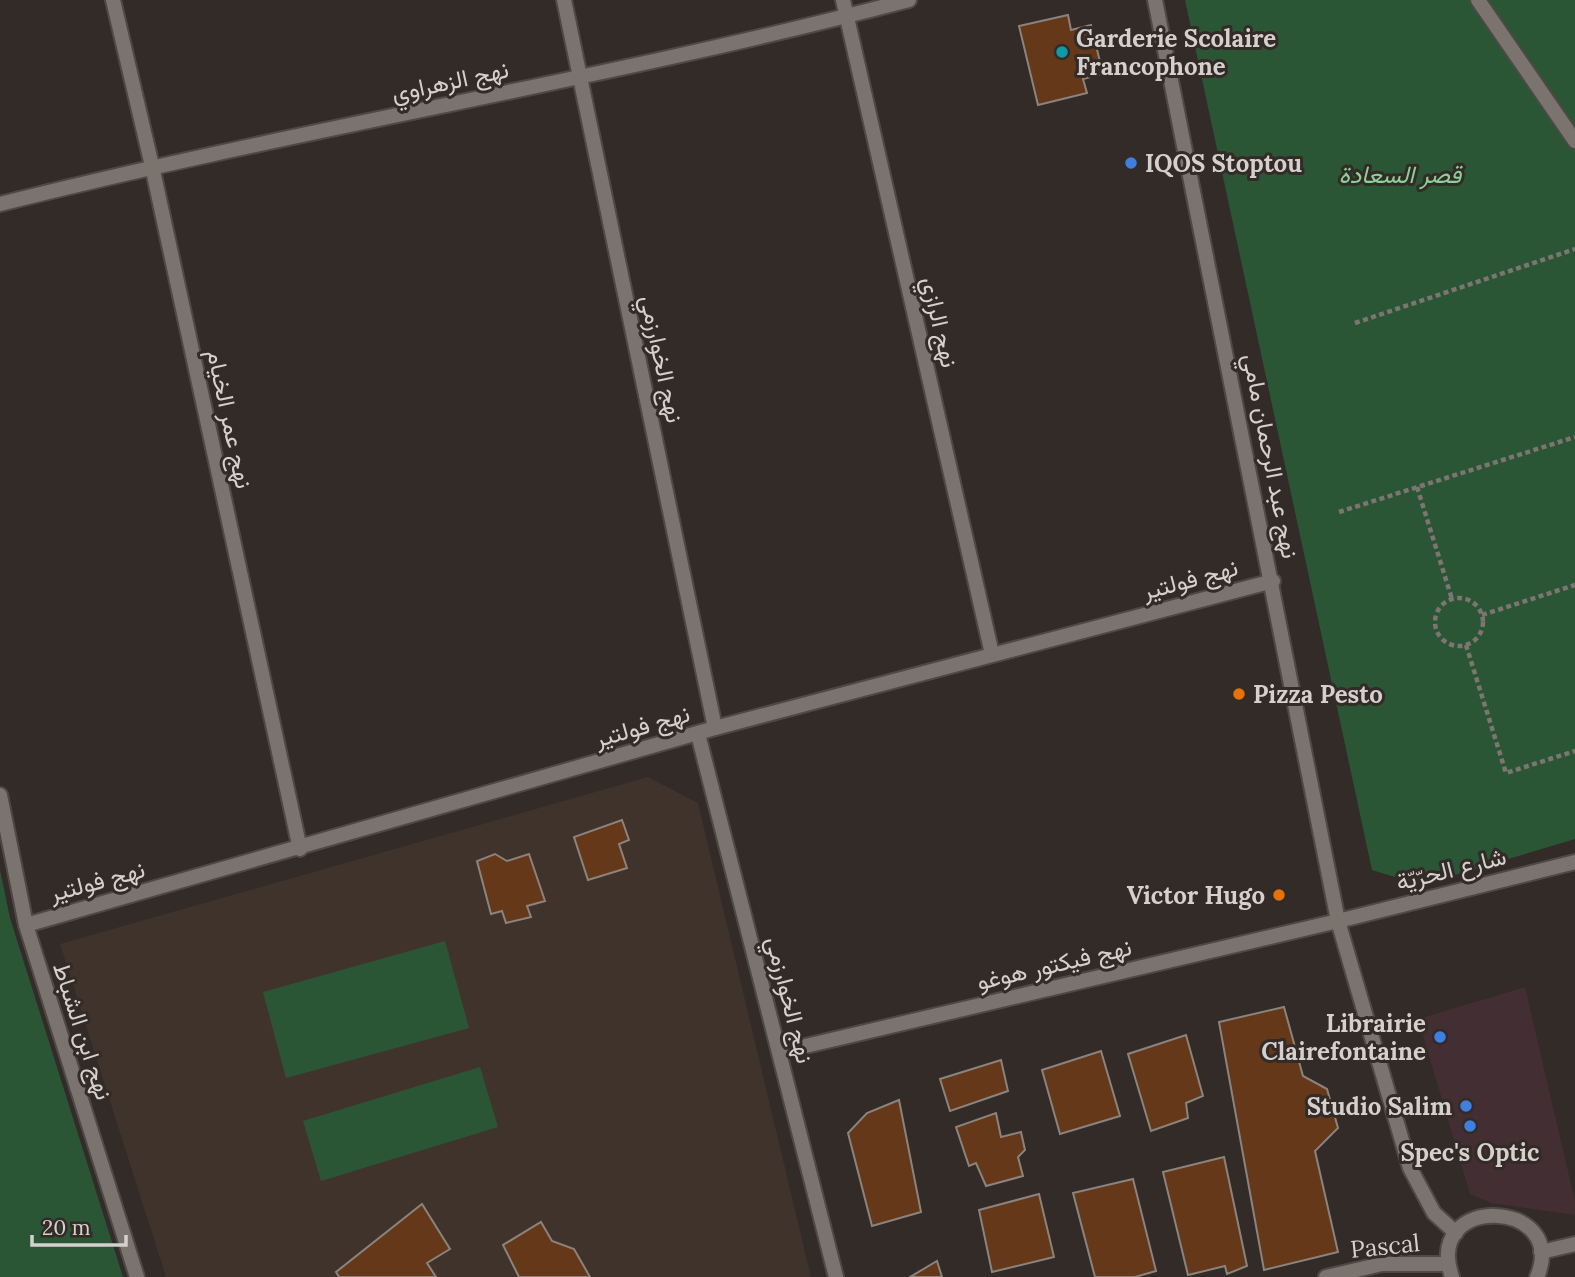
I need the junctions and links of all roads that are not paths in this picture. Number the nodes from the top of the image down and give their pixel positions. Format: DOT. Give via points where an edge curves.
graph roads {
  1 [pos="113,0"];
  2 [pos="564,0"];
  3 [pos="843,0"];
  4 [pos="909,0"];
  5 [pos="1155,0"];
  6 [pos="1478,0"];
  7 [pos="847,16"];
  8 [pos="581,77"];
  9 [pos="1575,141"];
  10 [pos="152,166"];
  11 [pos="0,204"];
  12 [pos="1273,581"];
  13 [pos="992,654"];
  14 [pos="715,728"];
  15 [pos="698,734"];
  16 [pos="0,795"];
  17 [pos="300,849"];
  18 [pos="1575,862"];
  19 [pos="1338,921"];
  20 [pos="26,925"];
  21 [pos="780,1052"];
  22 [pos="1457,1233"];
  23 [pos="1575,1244"];
  24 [pos="1541,1252"];
  25 [pos="1450,1271"];
  26 [pos="137,1277"];
  27 [pos="836,1277"];
  28 [pos="1326,1277"];
  29 [pos="1537,1277"];
  1 -- 10 [label="street, نهج عمر الخيام"];
  2 -- 8 [label="street, نهج الخوارزمي"];
  3 -- 7 [label="street, نهج الرازي"];
  4 -- 7 [label="street, نهج الزهراوي"];
  5 -- 12 [label="street, نهج عبد الرحمان مامي"];
  6 -- 9 [label="street"];
  7 -- 8 [label="street, نهج الزهراوي"];
  7 -- 13 [label="street, نهج الرازي"];
  8 -- 10 [label="street, نهج الزهراوي"];
  8 -- 14 [label="street, نهج الخوارزمي"];
  10 -- 11 [label="street, نهج الزهراوي"];
  10 -- 17 [label="street, نهج عمر الخيام"];
  12 -- 13 [label="street, نهج فولتير"];
  12 -- 19 [label="street, نهج عبد الرحمان مامي"];
  13 -- 14 [label="street, نهج فولتير"];
  14 -- 15 [label="street, نهج فولتير"];
  15 -- 17 [label="street, نهج فولتير"];
  15 -- 21 [label="street, نهج الخوارزمي"];
  16 -- 20 [label="street, نهج ابن الشباط"];
  17 -- 20 [label="street, نهج فولتير"];
  18 -- 19 [label="street, شارع الحرّيّة"];
  19 -- 21 [label="street, نهج فيكتور هوغو"];
  19 -- 22 [label="street, نهج عبد الرحمان مامي" via="1410,1168 1434,1213"];
  20 -- 26 [label="street, نهج ابن الشباط"];
  21 -- 27 [label="street, نهج الخوارزمي"];
  22 -- 24 [label="street" via="1469,1220 1504,1214 1534,1235"];
  22 -- 25 [label="street" via="1449,1250"];
  23 -- 24 [label="street"];
  24 -- 29 [label="street"];
  25 -- 28 [label="street, Pascal" via="1382,1264"];
}
